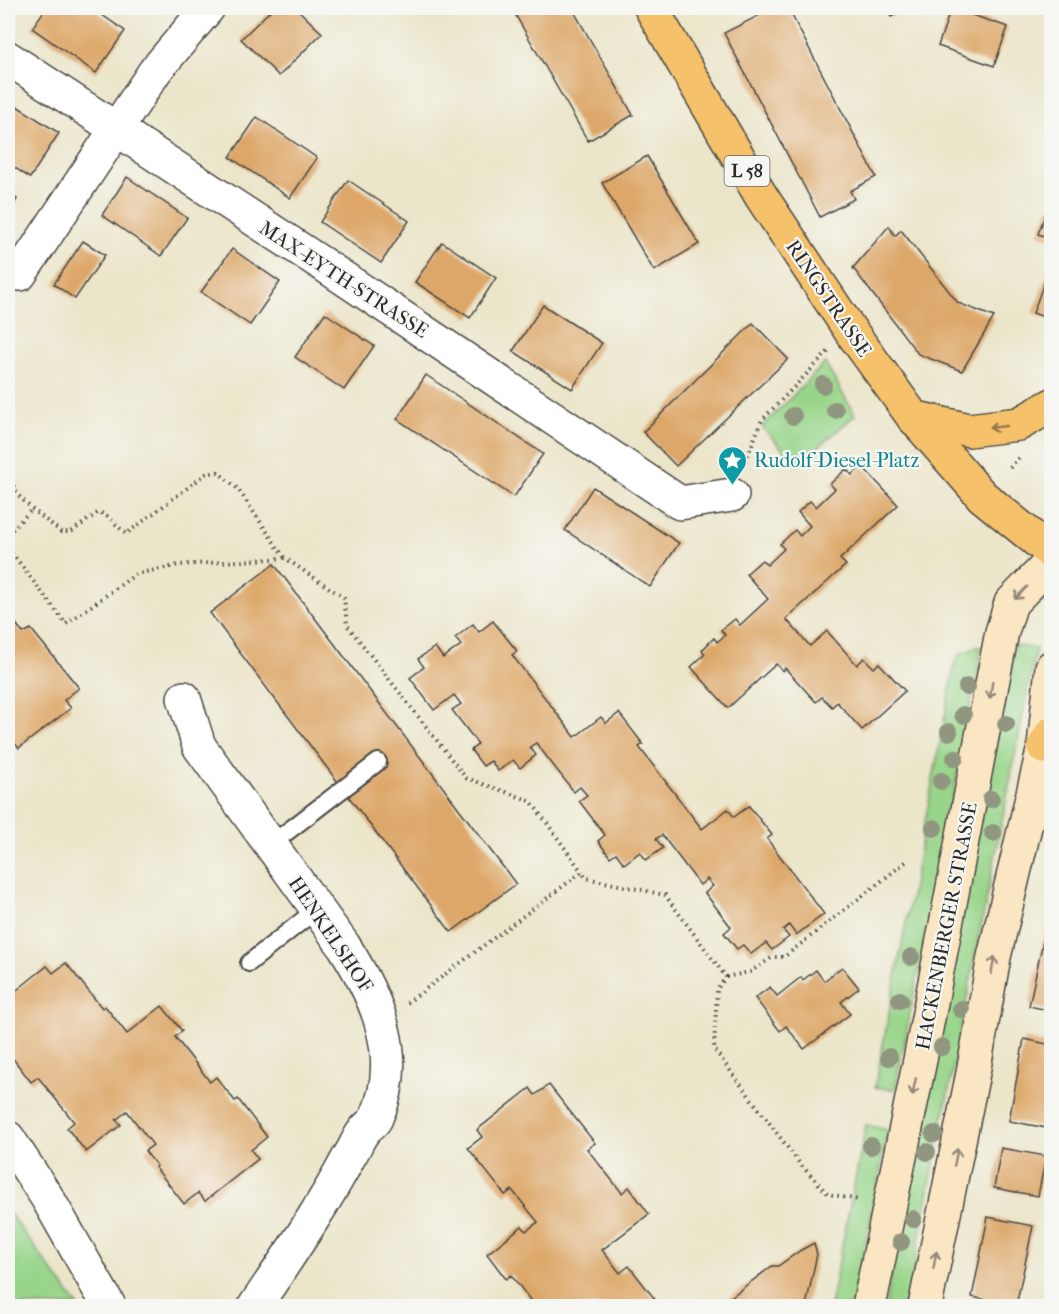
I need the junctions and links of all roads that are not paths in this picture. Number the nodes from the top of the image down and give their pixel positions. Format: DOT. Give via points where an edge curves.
graph roads {
  1 [pos="208,8"];
  2 [pos="651,8"];
  3 [pos="8,58"];
  4 [pos="115,130"];
  5 [pos="20,274"];
  6 [pos="1052,405"];
  7 [pos="913,417"];
  8 [pos="732,495"];
  9 [pos="1052,553"];
  10 [pos="1052,561"];
  11 [pos="1052,667"];
  12 [pos="184,698"];
  13 [pos="1048,740"];
  14 [pos="378,762"];
  15 [pos="270,845"];
  16 [pos="317,909"];
  17 [pos="249,963"];
  18 [pos="8,1138"];
  19 [pos="109,1306"];
  20 [pos="255,1306"];
  21 [pos="869,1306"];
  22 [pos="925,1306"];
  1 -- 4 [label="street" via="154,71"];
  2 -- 7 [label="main road, RINGSTRASSE / L 58" via="761,196"];
  3 -- 4 [label="street, MAX-EYTH-STRASSE"];
  4 -- 5 [label="street"];
  4 -- 8 [label="street, MAX-EYTH-STRASSE" via="680,503"];
  6 -- 7 [label="main road, one-way" via="1019,424 969,430"];
  7 -- 9 [label="main road, RINGSTRASSE / L 58" via="977,491"];
  10 -- 21 [label="street, HACKENBERGER STRASSE, one-way" via="1011,603 1002,633"];
  11 -- 13 [label="street"];
  12 -- 15 [label="street, HENKELSHOF" via="199,746"];
  22 -- 13 [label="street, one-way" via="994,957"];
  14 -- 15 [label="lane"];
  15 -- 16 [label="street, HENKELSHOF"];
  16 -- 17 [label="lane"];
  16 -- 20 [label="street, HENKELSHOF" via="345,946 373,996 382,1021 387,1056 385,1089 375,1121 363,1132"];
  18 -- 19 [label="street"];
}
